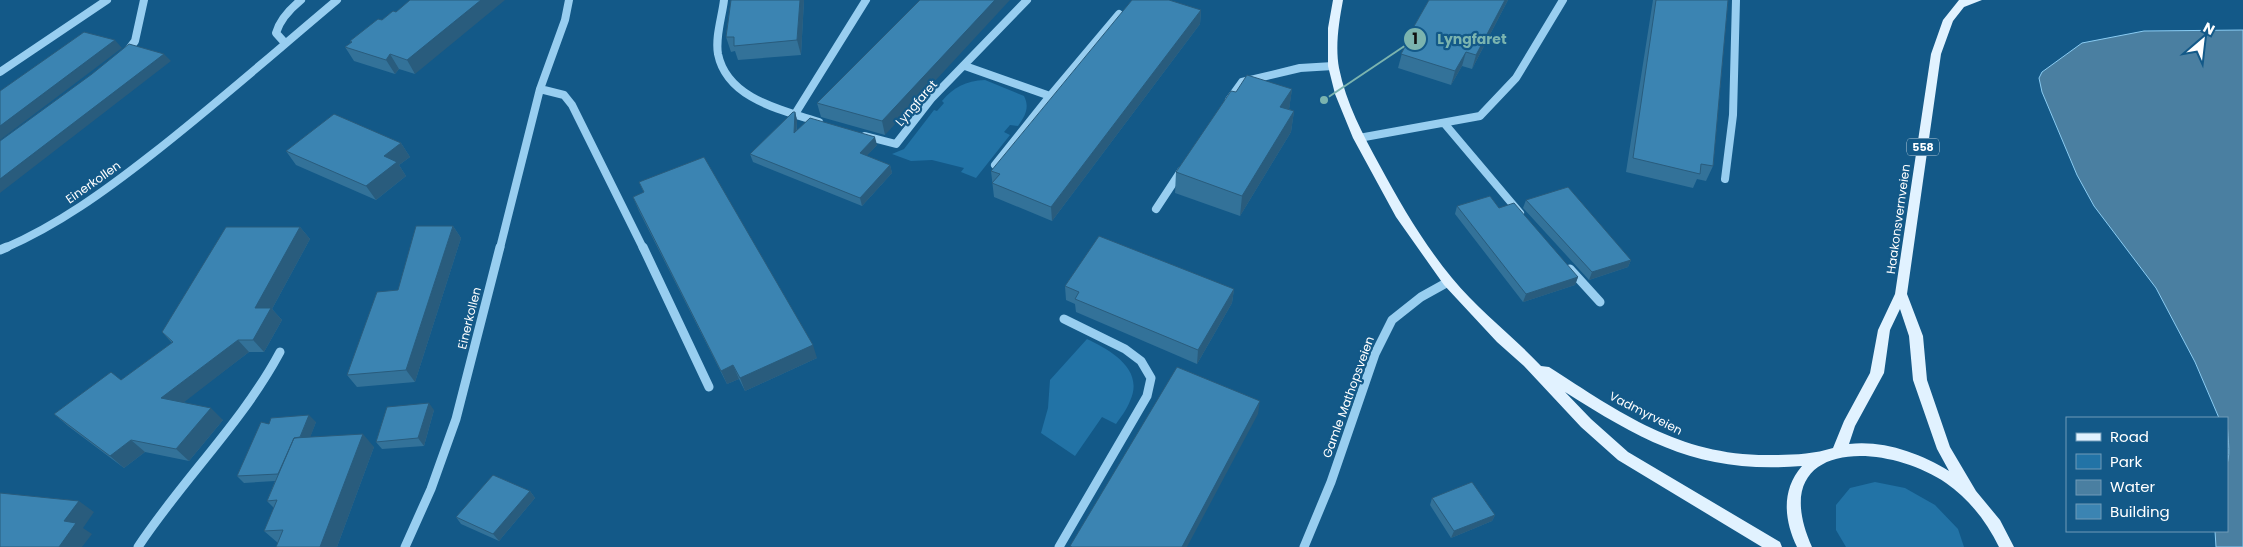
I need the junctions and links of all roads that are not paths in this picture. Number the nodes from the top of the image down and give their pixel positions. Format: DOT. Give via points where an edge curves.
graph roads {
  1 [pos="107,0"];
  2 [pos="144,0"];
  3 [pos="301,0"];
  4 [pos="337,0"];
  5 [pos="569,0"];
  6 [pos="724,0"];
  7 [pos="866,0"];
  8 [pos="1027,0"];
  9 [pos="1338,0"];
  10 [pos="1563,0"];
  11 [pos="1736,0"];
  12 [pos="1977,0"];
  13 [pos="1962,2"];
  14 [pos="1119,14"];
  15 [pos="285,43"];
  16 [pos="122,56"];
  17 [pos="965,66"];
  18 [pos="1333,66"];
  19 [pos="0,72"];
  20 [pos="540,89"];
  21 [pos="1050,96"];
  22 [pos="1226,106"];
  23 [pos="795,114"];
  24 [pos="1444,123"];
  25 [pos="828,126"];
  26 [pos="857,134"];
  27 [pos="1360,138"];
  28 [pos="1188,162"];
  29 [pos="995,165"];
  30 [pos="1725,179"];
  31 [pos="1156,209"];
  32 [pos="1526,220"];
  33 [pos="0,250"];
  34 [pos="1563,262"];
  35 [pos="1448,282"];
  36 [pos="1902,294"];
  37 [pos="1600,302"];
  38 [pos="1064,319"];
  39 [pos="280,352"];
  40 [pos="1529,362"];
  41 [pos="709,386"];
  42 [pos="1839,451"];
  43 [pos="1820,458"];
  44 [pos="1972,496"];
  45 [pos="138,547"];
  46 [pos="405,547"];
  47 [pos="1059,547"];
  48 [pos="1304,547"];
  49 [pos="1775,547"];
  50 [pos="1805,547"];
  51 [pos="2007,547"];
  1 -- 19 [label="street"];
  2 -- 16 [label="street" via="135,41"];
  3 -- 15 [label="street" via="277,27 276,33"];
  4 -- 15 [label="street, Einerkollen"];
  5 -- 20 [label="street, Einerkollen"];
  6 -- 23 [label="street" via="718,54 728,77 745,95"];
  7 -- 23 [label="street"];
  8 -- 17 [label="street, Lyngfaret"];
  9 -- 18 [label="main road, Vadmyrveien" via="1333,28"];
  10 -- 24 [label="street" via="1516,78 1480,116"];
  11 -- 30 [label="street" via="1732,31 1732,134"];
  12 -- 13 [label="main road, Haakonsvernveien / 558"];
  13 -- 36 [label="main road, Haakonsvernveien / 558" via="1948,20 1936,54"];
  14 -- 21 [label="street"];
  15 -- 33 [label="street, Einerkollen" via="239,84 108,188 38,232"];
  17 -- 21 [label="street"];
  17 -- 26 [label="street, Lyngfaret" via="931,99 896,144"];
  18 -- 22 [label="street" via="1300,68 1242,82"];
  18 -- 27 [label="main road, Vadmyrveien" via="1340,94"];
  20 -- 41 [label="street" via="564,95 572,105"];
  20 -- 46 [label="street, Einerkollen" via="456,419 431,489"];
  21 -- 29 [label="street"];
  23 -- 25 [label="street"];
  24 -- 27 [label="street"];
  24 -- 32 [label="street"];
  27 -- 35 [label="main road, Vadmyrveien" via="1400,214"];
  28 -- 31 [label="street"];
  34 -- 37 [label="street"];
  35 -- 40 [label="main road, Vadmyrveien"];
  35 -- 48 [label="street, Gamle Mathopsveien" via="1421,297 1392,320 1375,354 1331,482"];
  36 -- 42 [label="main road, Haakonsvernveien / 558" via="1884,330 1876,373"];
  36 -- 44 [label="main road, Haakonsvernveien / 558" via="1916,336 1920,380 1944,449"];
  38 -- 47 [label="street" via="1125,349 1140,361 1151,378 1147,396"];
  39 -- 45 [label="street" via="264,382 156,518"];
  40 -- 43 [label="main road, Vadmyrveien" via="1602,408 1673,445 1710,456 1747,460"];
  40 -- 49 [label="main road, Vadmyrveien" via="1586,423 1623,456"];
  42 -- 43 [label="main road, 558"];
  42 -- 44 [label="main road, 558" via="1871,449 1905,456 1940,473"];
  43 -- 50 [label="main road, 558" via="1804,472 1795,492 1793,514"];
  44 -- 51 [label="main road, 558" via="1996,524"];
}
